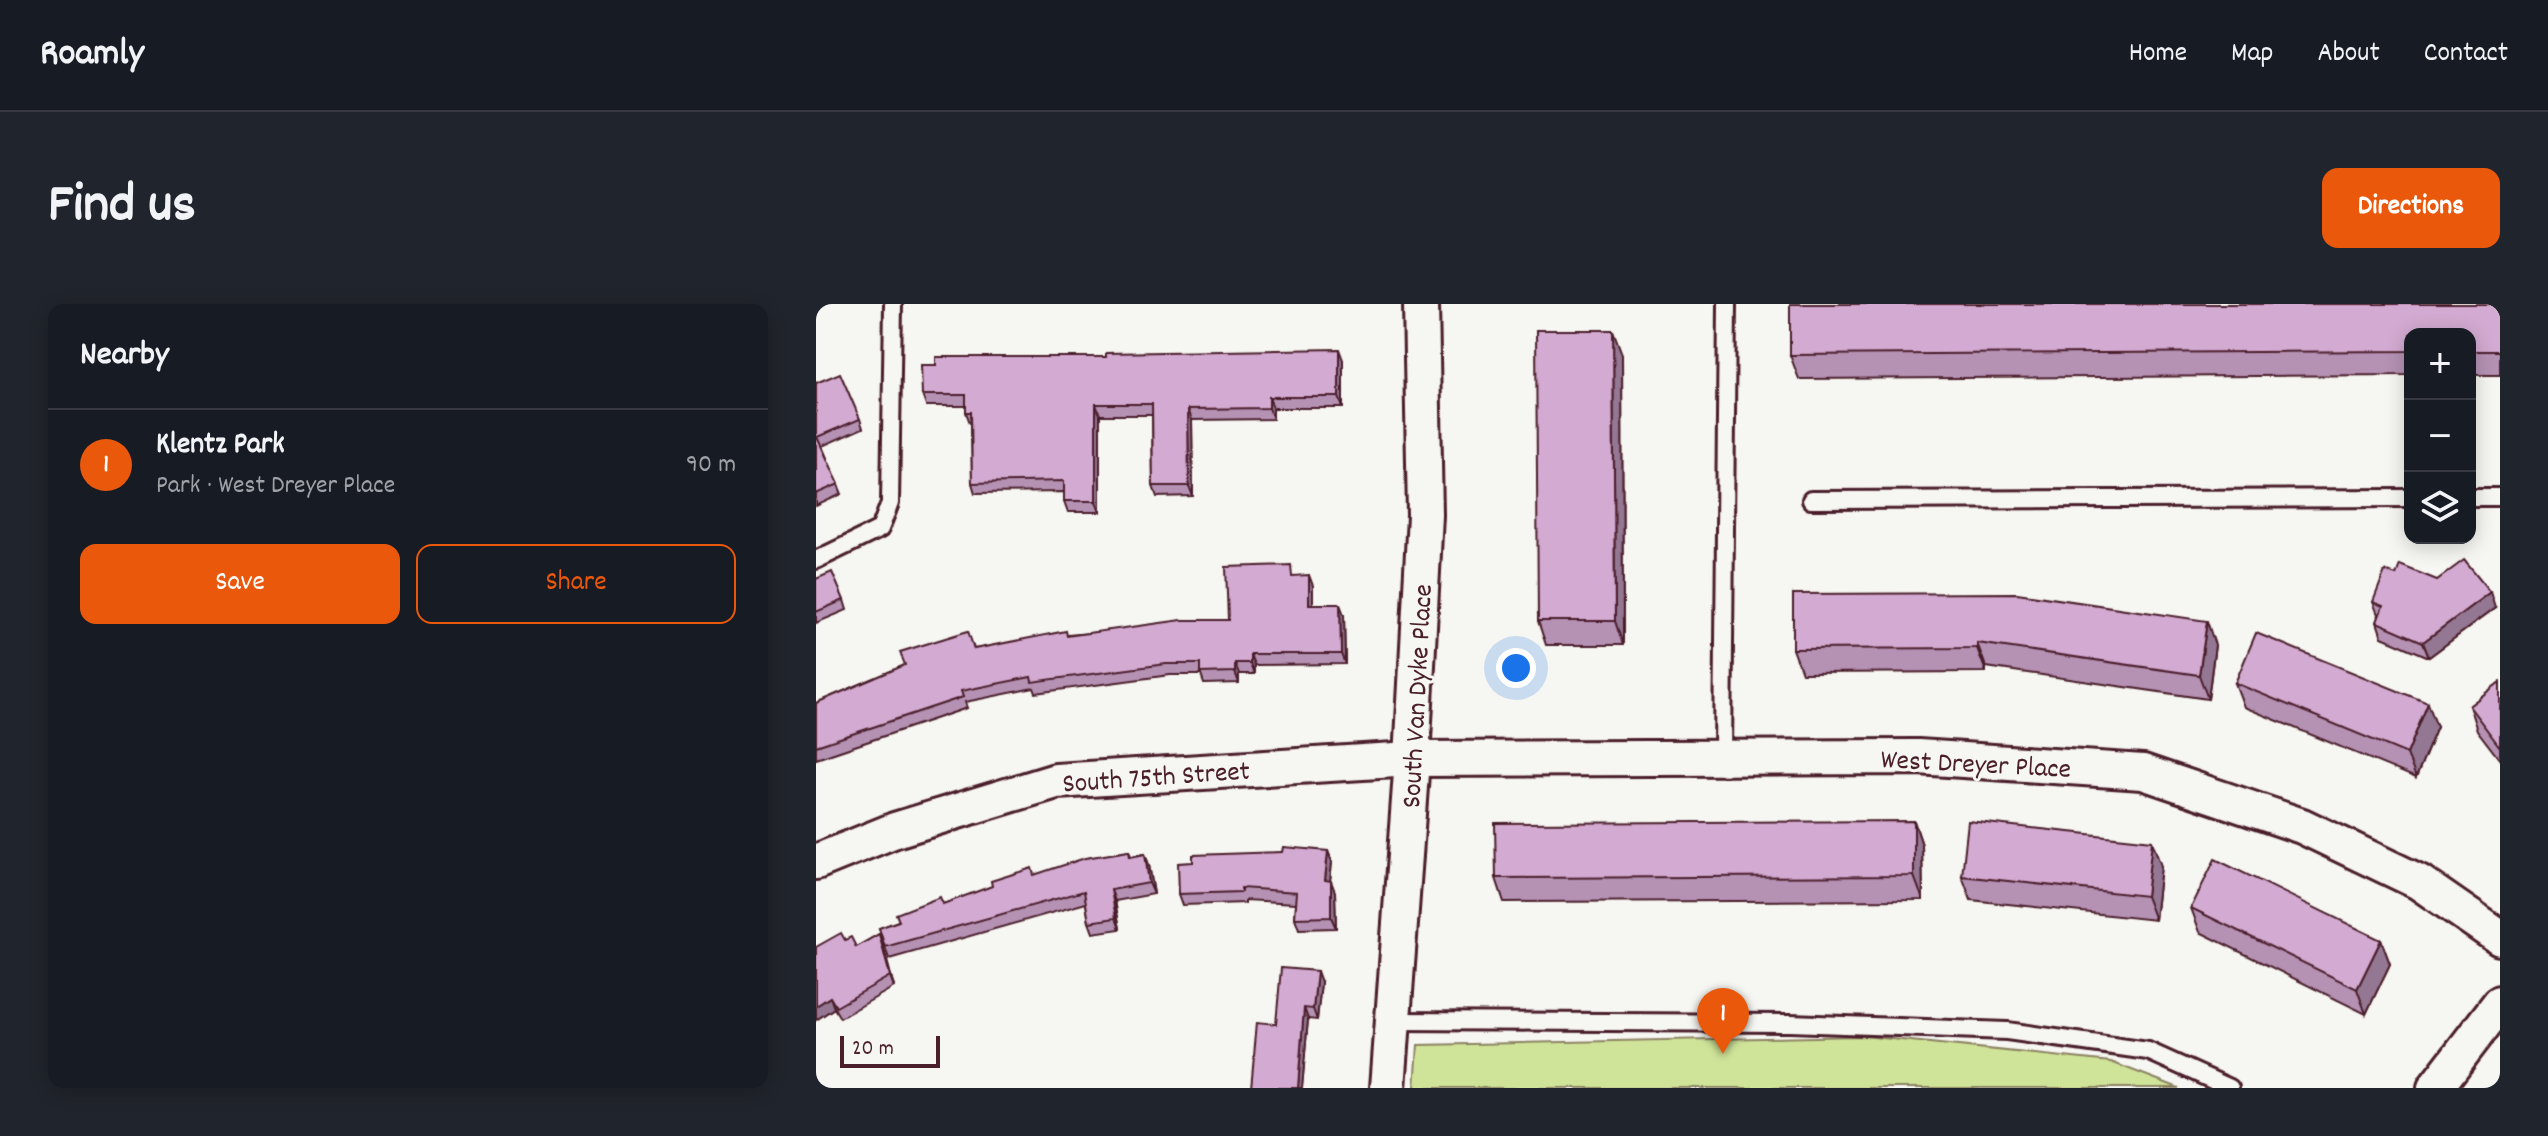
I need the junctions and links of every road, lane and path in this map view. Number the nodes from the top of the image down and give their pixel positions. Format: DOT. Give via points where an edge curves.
graph roads {
  1 [pos="893,304"];
  2 [pos="1421,304"];
  3 [pos="1727,304"];
  4 [pos="2476,497"];
  5 [pos="2500,497"];
  6 [pos="2404,498"];
  7 [pos="1811,500"];
  8 [pos="816,560"];
  9 [pos="1723,756"];
  10 [pos="1412,759"];
  11 [pos="816,862"];
  12 [pos="2500,938"];
  13 [pos="2500,1003"];
  14 [pos="1393,1021"];
  15 [pos="1388,1088"];
  16 [pos="2230,1088"];
  17 [pos="2435,1088"];
  1 -- 8 [label="lane" via="890,503 880,529"];
  2 -- 10 [label="street, South Van Dyke Place" via="1425,515"];
  3 -- 9 [label="lane"];
  4 -- 5 [label="lane"];
  6 -- 7 [label="lane"];
  9 -- 10 [label="street, West Dreyer Place"];
  9 -- 12 [label="street, West Dreyer Place" via="1918,757 2143,772 2302,826 2419,882"];
  10 -- 11 [label="street, South 75th Street" via="1056,781 895,830"];
  10 -- 14 [label="street, South Van Dyke Place"];
  13 -- 17 [label="street"];
  14 -- 15 [label="street, South Van Dyke Place"];
  14 -- 16 [label="lane" via="1790,1023 2007,1031 2148,1051"];
}
